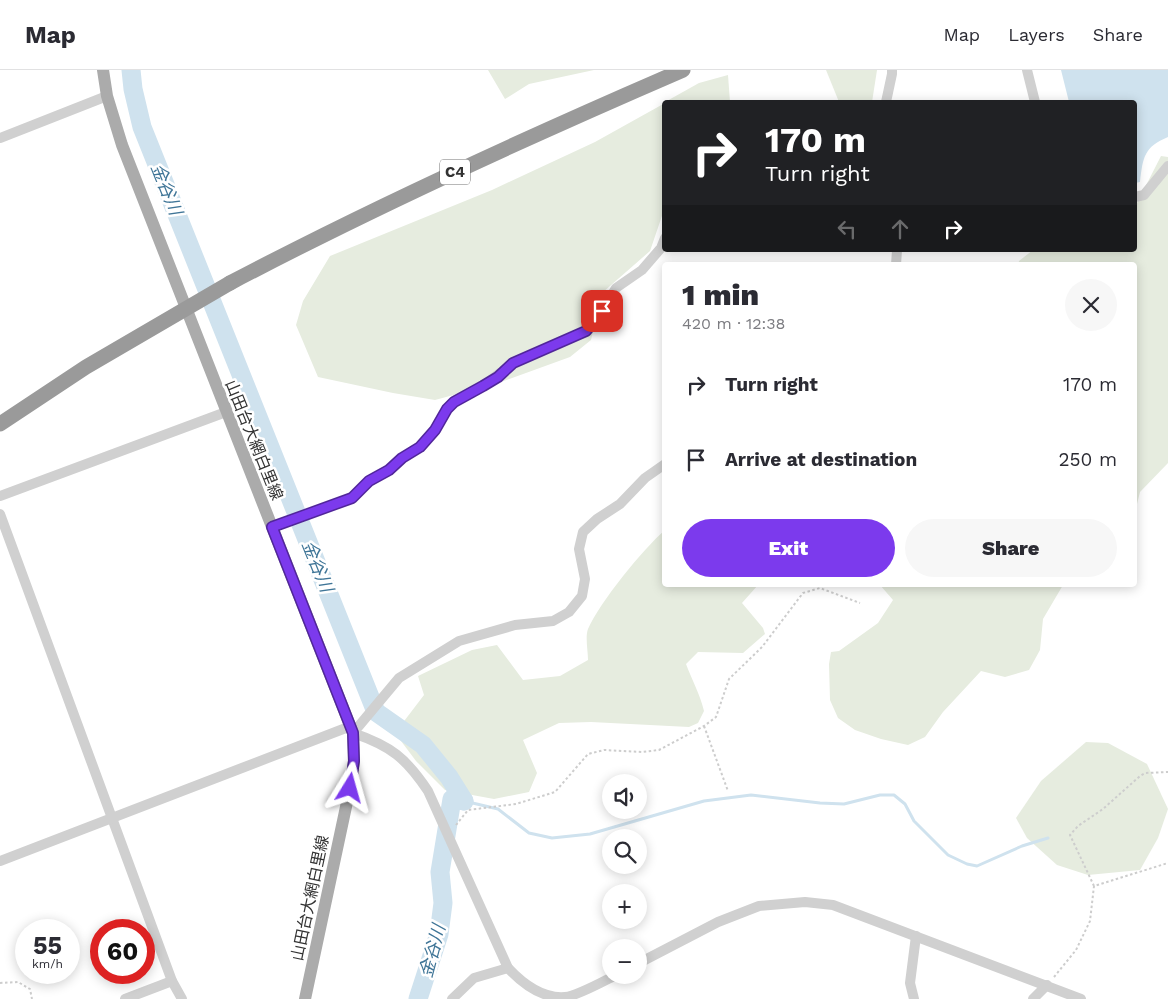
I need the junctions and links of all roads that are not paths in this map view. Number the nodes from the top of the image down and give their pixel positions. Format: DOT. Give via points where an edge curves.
graph roads {
  1 [pos="103,70"];
  2 [pos="683,70"];
  3 [pos="892,70"];
  4 [pos="1027,70"];
  5 [pos="107,96"];
  6 [pos="886,100"];
  7 [pos="1034,100"];
  8 [pos="0,138"];
  9 [pos="1168,166"];
  10 [pos="1137,197"];
  11 [pos="662,246"];
  12 [pos="226,412"];
  13 [pos="0,424"];
  14 [pos="662,466"];
  15 [pos="0,496"];
  16 [pos="0,514"];
  17 [pos="2,527"];
  18 [pos="272,527"];
  19 [pos="352,730"];
  20 [pos="110,818"];
  21 [pos="0,861"];
  22 [pos="916,936"];
  23 [pos="647,959"];
  24 [pos="508,968"];
  25 [pos="172,981"];
  26 [pos="602,981"];
  27 [pos="1048,985"];
  28 [pos="566,998"];
  29 [pos="125,999"];
  30 [pos="182,999"];
  31 [pos="305,999"];
  32 [pos="452,999"];
  33 [pos="914,999"];
  34 [pos="1033,999"];
  35 [pos="1081,999"];
  1 -- 5 [label="main road, 山田台大網白里線"];
  2 -- 13 [label="highway, C4, bridge" via="529,137 295,249 86,367"];
  3 -- 6 [label="street"];
  4 -- 7 [label="street"];
  5 -- 8 [label="street"];
  5 -- 12 [label="main road, 山田台大網白里線" via="122,145"];
  9 -- 10 [label="street" via="1144,195"];
  11 -- 18 [label="street" via="642,270 616,288 586,331 513,363 491,382 454,402 420,447 369,481 352,498"];
  12 -- 15 [label="street"];
  12 -- 18 [label="main road, 山田台大網白里線"];
  14 -- 19 [label="street" via="583,532 579,549 584,579 582,596 568,612 553,621 515,625 459,641 399,678"];
  16 -- 17 [label="street"];
  17 -- 20 [label="street"];
  18 -- 19 [label="main road, 山田台大網白里線"];
  19 -- 20 [label="street"];
  19 -- 24 [label="street" via="392,749 416,772 428,791"];
  19 -- 31 [label="main road, 山田台大網白里線" via="354,761 350,788"];
  20 -- 21 [label="street"];
  20 -- 25 [label="street"];
  22 -- 23 [label="street" via="833,905 784,902 759,906 718,922"];
  22 -- 27 [label="street"];
  22 -- 33 [label="street" via="910,983"];
  24 -- 28 [label="street" via="535,991"];
  24 -- 32 [label="street" via="474,978"];
  25 -- 29 [label="street"];
  25 -- 30 [label="street"];
  26 -- 28 [label="street"];
  27 -- 34 [label="street"];
  27 -- 35 [label="street"];
}
